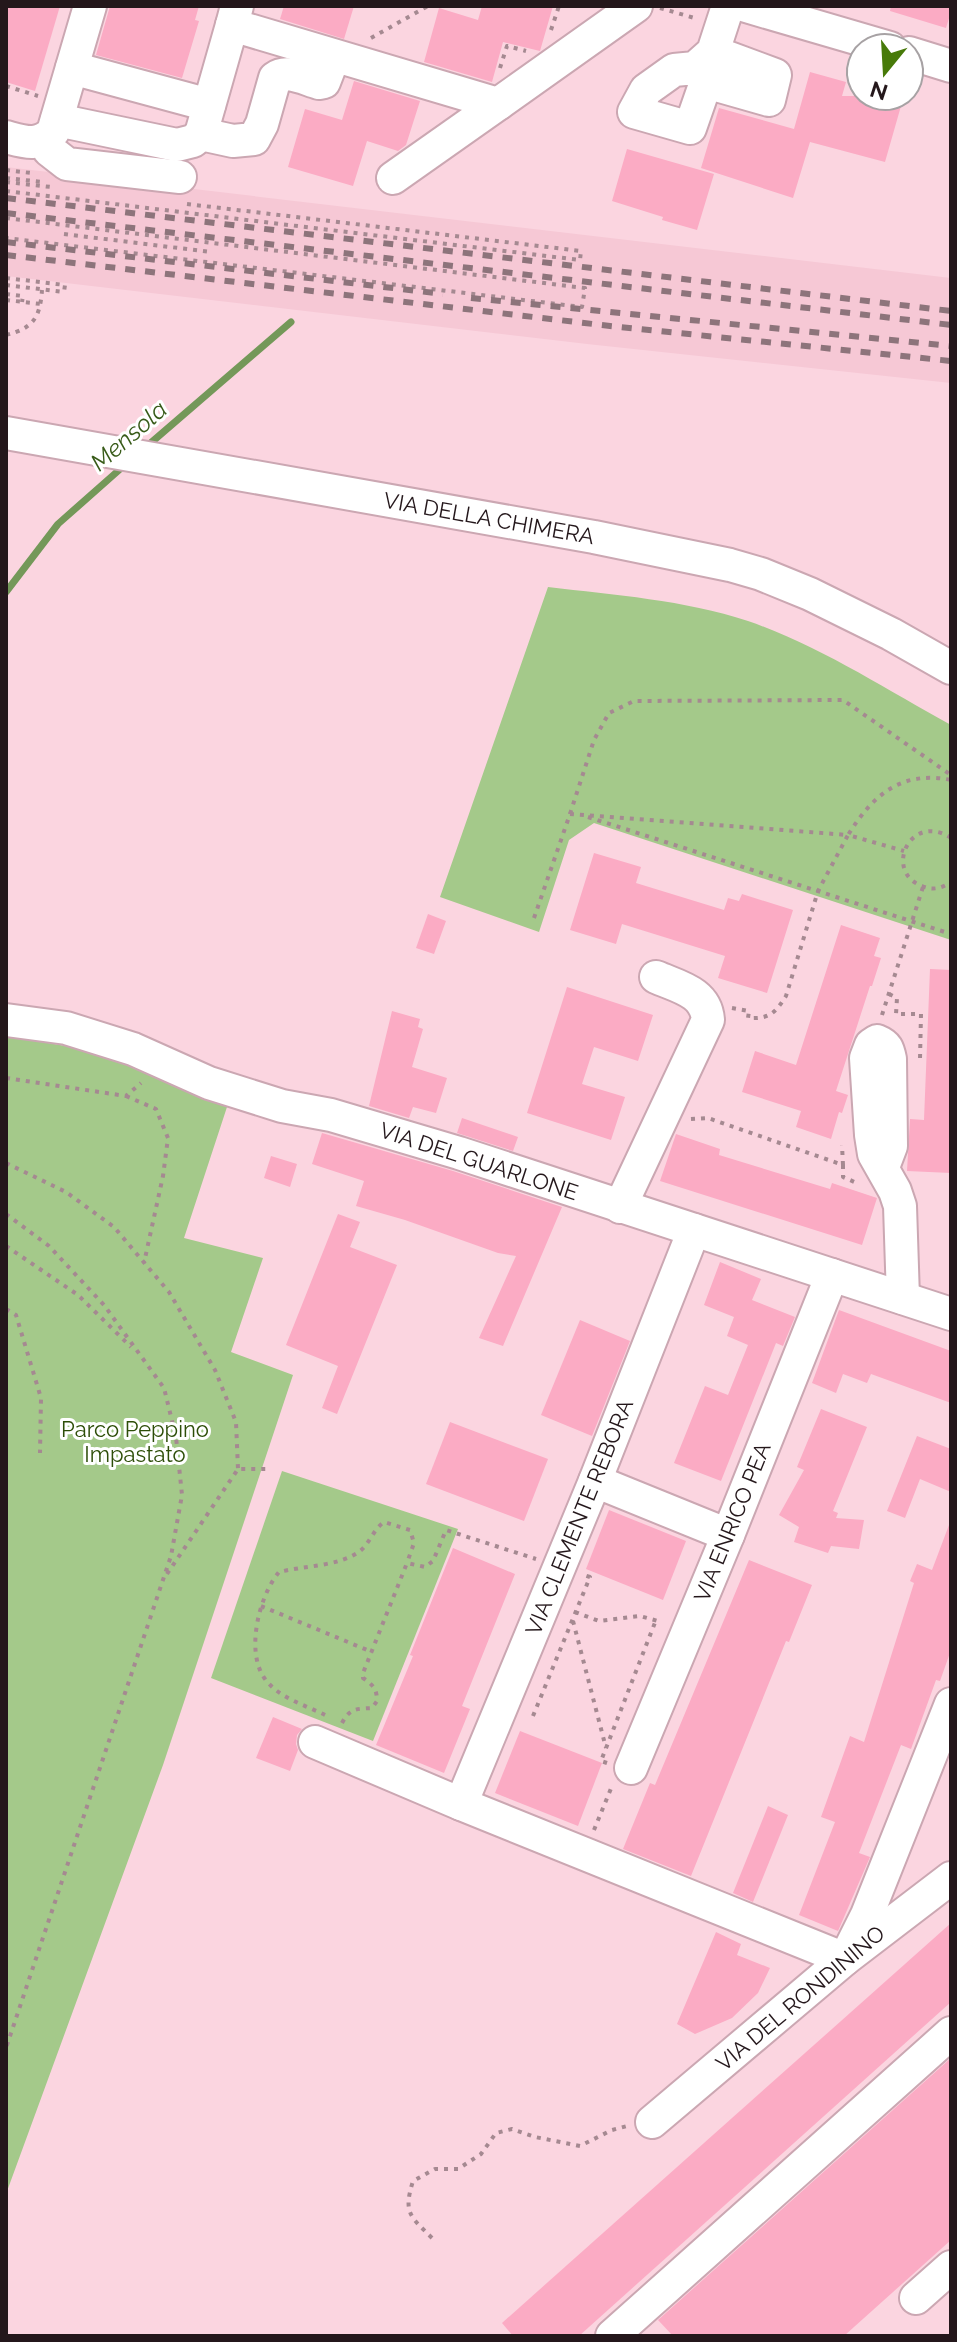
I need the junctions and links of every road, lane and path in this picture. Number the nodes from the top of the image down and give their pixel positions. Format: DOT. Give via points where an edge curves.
graph roads {
  1 [pos="90,6"];
  2 [pos="428,6"];
  3 [pos="636,6"];
  4 [pos="728,6"];
  5 [pos="758,8"];
  6 [pos="235,16"];
  7 [pos="845,34"];
  8 [pos="365,42"];
  9 [pos="334,56"];
  10 [pos="925,58"];
  11 [pos="951,66"];
  12 [pos="705,67"];
  13 [pos="72,68"];
  14 [pos="498,104"];
  15 [pos="205,119"];
  16 [pos="51,130"];
  17 [pos="6,137"];
  18 [pos="6,170"];
  19 [pos="33,173"];
  20 [pos="393,178"];
  21 [pos="6,182"];
  22 [pos="64,189"];
  23 [pos="184,190"];
  24 [pos="6,191"];
  25 [pos="6,218"];
  26 [pos="64,234"];
  27 [pos="6,238"];
  28 [pos="212,243"];
  29 [pos="211,252"];
  30 [pos="210,263"];
  31 [pos="6,278"];
  32 [pos="6,285"];
  33 [pos="42,290"];
  34 [pos="6,294"];
  35 [pos="6,300"];
  36 [pos="22,302"];
  37 [pos="41,304"];
  38 [pos="6,335"];
  39 [pos="6,433"];
  40 [pos="951,668"];
  41 [pos="951,777"];
  42 [pos="570,814"];
  43 [pos="580,815"];
  44 [pos="848,835"];
  45 [pos="951,838"];
  46 [pos="904,851"];
  47 [pos="951,882"];
  48 [pos="923,887"];
  49 [pos="818,891"];
  50 [pos="534,918"];
  51 [pos="912,922"];
  52 [pos="951,934"];
  53 [pos="656,977"];
  54 [pos="6,1020"];
  55 [pos="708,1020"];
  56 [pos="877,1041"];
  57 [pos="162,1062"];
  58 [pos="6,1078"];
  59 [pos="126,1096"];
  60 [pos="686,1119"];
  61 [pos="842,1142"];
  62 [pos="6,1163"];
  63 [pos="620,1207"];
  64 [pos="6,1214"];
  65 [pos="694,1230"];
  66 [pos="6,1246"];
  67 [pos="144,1263"];
  68 [pos="832,1275"];
  69 [pos="903,1298"];
  70 [pos="6,1309"];
  71 [pos="951,1314"];
  72 [pos="141,1357"];
  73 [pos="40,1453"];
  74 [pos="238,1469"];
  75 [pos="267,1469"];
  76 [pos="595,1481"];
  77 [pos="728,1535"];
  78 [pos="547,1562"];
  79 [pos="407,1563"];
  80 [pos="582,1575"];
  81 [pos="163,1579"];
  82 [pos="261,1606"];
  83 [pos="575,1612"];
  84 [pos="572,1619"];
  85 [pos="687,1633"];
  86 [pos="372,1652"];
  87 [pos="951,1704"];
  88 [pos="533,1716"];
  89 [pos="315,1742"];
  90 [pos="617,1767"];
  91 [pos="461,1804"];
  92 [pos="590,1840"];
  93 [pos="951,1878"];
  94 [pos="845,1959"];
  95 [pos="951,2033"];
  96 [pos="6,2048"];
  97 [pos="652,2122"];
  98 [pos="432,2238"];
  99 [pos="951,2267"];
  100 [pos="916,2298"];
  101 [pos="612,2336"];
  1 -- 13 [label="street"];
  2 -- 8 [label="path"];
  3 -- 14 [label="street"];
  4 -- 12 [label="street"];
  5 -- 7 [label="street"];
  6 -- 9 [label="street"];
  6 -- 15 [label="street"];
  9 -- 14 [label="street"];
  9 -- 15 [label="street" via="324,82 288,74 275,78 254,139 233,141"];
  10 -- 11 [label="street"];
  13 -- 15 [label="street"];
  13 -- 16 [label="street"];
  14 -- 20 [label="street"];
  15 -- 16 [label="street" via="193,141 177,145"];
  16 -- 17 [label="street" via="30,143"];
  16 -- 23 [label="street" via="49,150 67,164"];
  18 -- 19 [label="path"];
  21 -- 22 [label="path"];
  23 -- 24 [label="path" via="581,251 580,260"];
  25 -- 28 [label="path"];
  26 -- 29 [label="path"];
  27 -- 30 [label="path"];
  28 -- 29 [label="path"];
  28 -- 30 [label="path" via="585,288 582,307"];
  29 -- 30 [label="path"];
  31 -- 33 [label="path" via="65,283 64,292"];
  32 -- 33 [label="path"];
  33 -- 37 [label="path"];
  34 -- 36 [label="path" via="23,296"];
  35 -- 36 [label="path"];
  36 -- 37 [label="path"];
  37 -- 38 [label="path" via="26,327"];
  39 -- 40 [label="street, VIA DELLA CHIMERA" via="730,565 810,594"];
  41 -- 42 [label="path" via="843,700 634,701 609,713 594,740"];
  41 -- 44 [label="path" via="893,786 862,813"];
  42 -- 43 [label="path"];
  42 -- 50 [label="path"];
  43 -- 44 [label="path"];
  43 -- 49 [label="path"];
  44 -- 46 [label="path"];
  44 -- 49 [label="path"];
  45 -- 46 [label="path" via="933,830 923,832"];
  46 -- 48 [label="path" via="904,869"];
  47 -- 48 [label="path" via="941,888"];
  48 -- 51 [label="path"];
  49 -- 51 [label="path"];
  49 -- 55 [label="path" via="777,1010 763,1019 748,1018 749,1011 732,1008"];
  51 -- 52 [label="path"];
  51 -- 56 [label="path"];
  53 -- 55 [label="street" via="696,994"];
  54 -- 57 [label="street, VIA DEL GUARLONE" via="66,1028"];
  55 -- 63 [label="street"];
  56 -- 69 [label="street" via="888,1049 890,1059 891,1146 883,1167 900,1206"];
  57 -- 59 [label="path"];
  57 -- 63 [label="street, VIA DEL GUARLONE" via="209,1083 431,1145"];
  58 -- 59 [label="path"];
  59 -- 67 [label="path" via="156,1109 168,1138"];
  60 -- 61 [label="path" via="708,1118 843,1165"];
  62 -- 67 [label="path" via="66,1192 114,1227"];
  63 -- 65 [label="street, VIA DEL GUARLONE"];
  64 -- 72 [label="path" via="49,1246 104,1305"];
  65 -- 68 [label="street, VIA DEL GUARLONE"];
  65 -- 76 [label="street, VIA CLEMENTE REBORA"];
  66 -- 72 [label="path" via="78,1295"];
  67 -- 74 [label="path" via="169,1292 215,1370 236,1422"];
  68 -- 69 [label="street, VIA DEL GUARLONE"];
  68 -- 77 [label="street, VIA ENRICO PEA"];
  69 -- 71 [label="street, VIA DEL GUARLONE"];
  70 -- 73 [label="path" via="16,1315 41,1398"];
  72 -- 81 [label="path" via="164,1388 182,1495"];
  74 -- 75 [label="path"];
  74 -- 81 [label="path"];
  76 -- 77 [label="street"];
  76 -- 91 [label="street, VIA CLEMENTE REBORA"];
  77 -- 85 [label="street, VIA ENRICO PEA"];
  78 -- 79 [label="path" via="446,1530 433,1561 425,1567"];
  79 -- 82 [label="path" via="414,1543 410,1530 384,1522 348,1559 279,1572"];
  79 -- 86 [label="path"];
  80 -- 83 [label="path" via="590,1577"];
  81 -- 96 [label="path"];
  82 -- 86 [label="path"];
  82 -- 86 [label="path" via="256,1658 264,1678 281,1694 342,1723 348,1712 372,1708 377,1701 377,1692 363,1678"];
  83 -- 84 [label="path"];
  83 -- 85 [label="path" via="599,1621 640,1616"];
  84 -- 88 [label="path"];
  84 -- 90 [label="path"];
  85 -- 90 [label="street, VIA ENRICO PEA"];
  87 -- 94 [label="street"];
  89 -- 91 [label="street"];
  90 -- 92 [label="path"];
  91 -- 94 [label="street"];
  93 -- 94 [label="street, VIA DEL RONDININO"];
  94 -- 97 [label="street, VIA DEL RONDININO"];
  95 -- 101 [label="street"];
  97 -- 98 [label="path" via="621,2126 580,2146 512,2129 496,2133 481,2154 458,2169 435,2169 413,2181 407,2200 413,2219"];
  99 -- 100 [label="street"];
}
